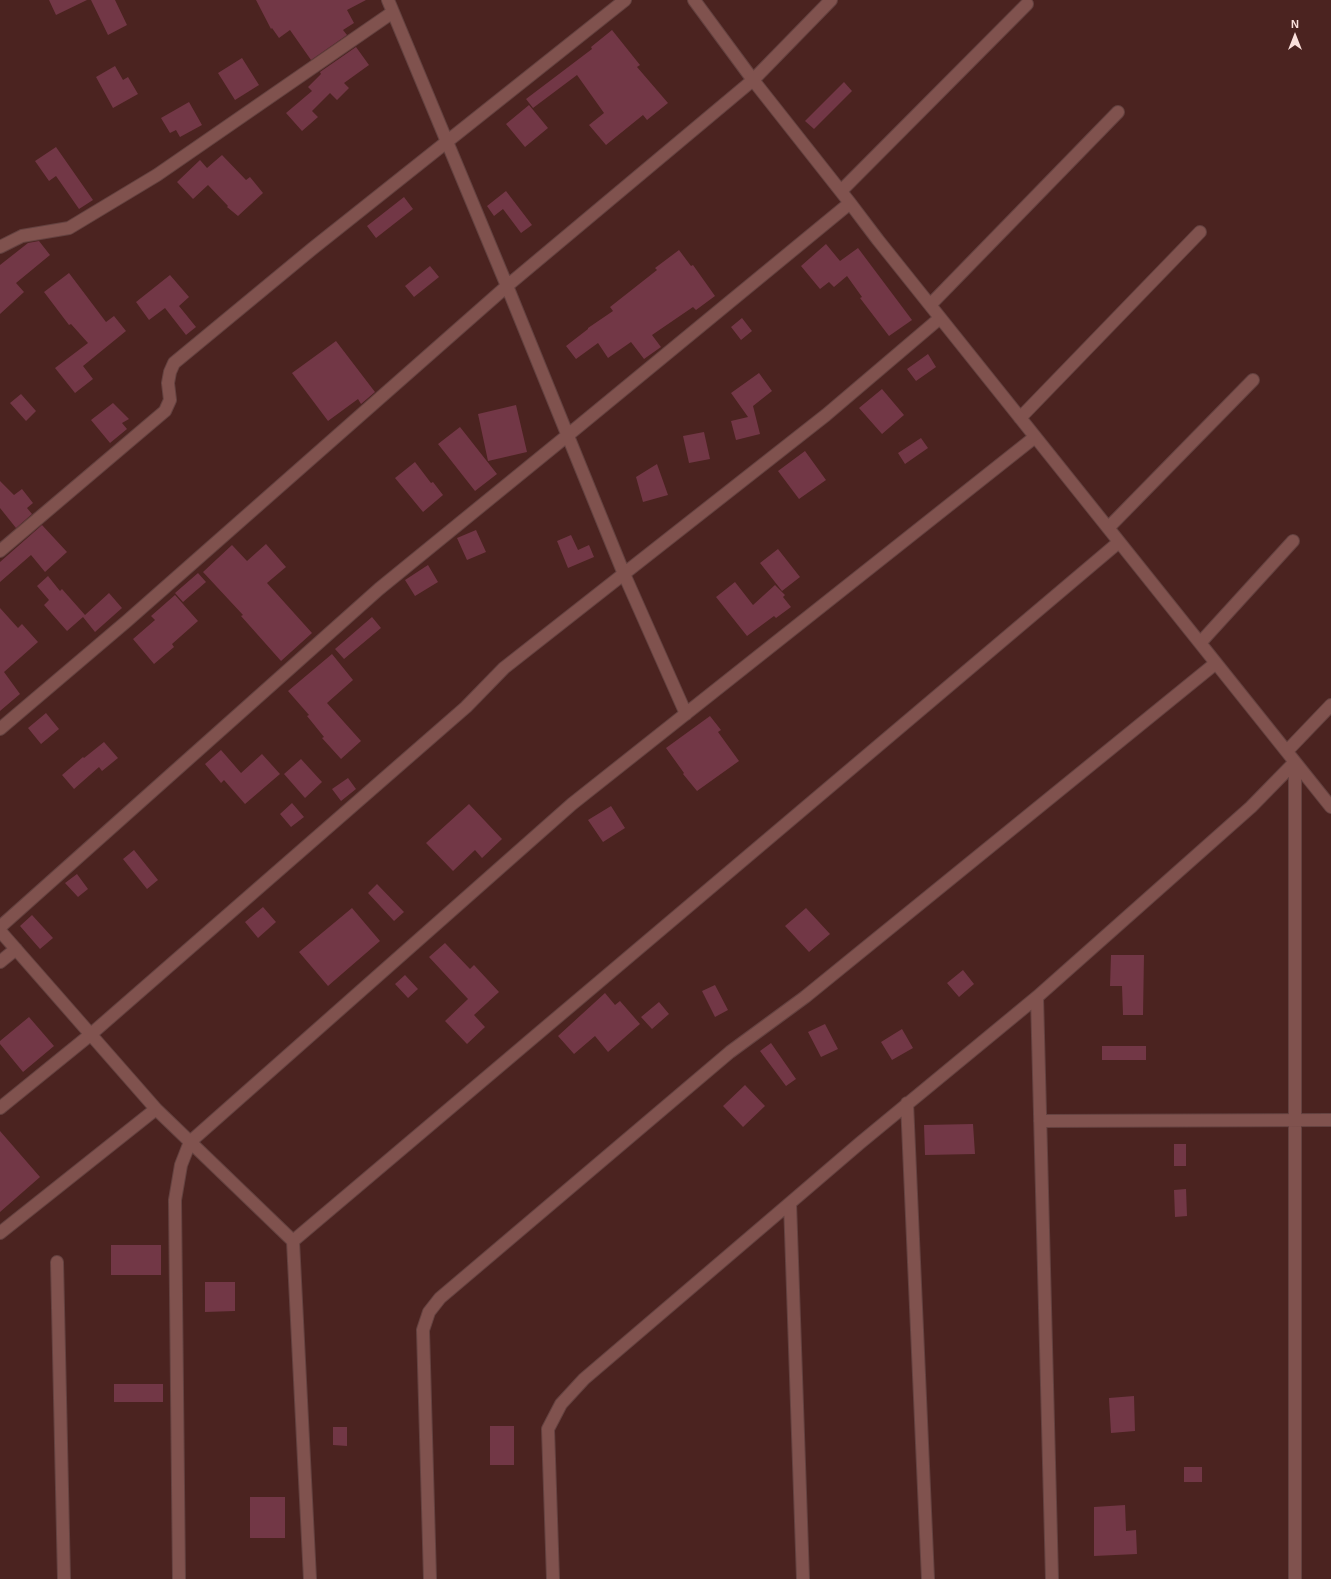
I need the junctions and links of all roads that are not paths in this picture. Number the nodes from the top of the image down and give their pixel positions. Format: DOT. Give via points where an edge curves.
graph roads {
  1 [pos="388,0"];
  2 [pos="625,0"];
  3 [pos="694,0"];
  4 [pos="831,0"];
  5 [pos="1027,4"];
  6 [pos="393,12"];
  7 [pos="752,80"];
  8 [pos="1118,112"];
  9 [pos="448,141"];
  10 [pos="841,191"];
  11 [pos="850,203"];
  12 [pos="1200,232"];
  13 [pos="0,247"];
  14 [pos="508,286"];
  15 [pos="930,305"];
  16 [pos="940,318"];
  17 [pos="1253,380"];
  18 [pos="1020,418"];
  19 [pos="568,435"];
  20 [pos="1035,437"];
  21 [pos="1108,528"];
  22 [pos="1293,541"];
  23 [pos="1119,542"];
  24 [pos="0,551"];
  25 [pos="624,574"];
  26 [pos="1200,643"];
  27 [pos="1216,663"];
  28 [pos="1331,705"];
  29 [pos="686,714"];
  30 [pos="0,729"];
  31 [pos="1286,751"];
  32 [pos="1296,762"];
  33 [pos="1331,807"];
  34 [pos="0,927"];
  35 [pos="0,931"];
  36 [pos="16,949"];
  37 [pos="0,962"];
  38 [pos="1037,997"];
  39 [pos="90,1035"];
  40 [pos="907,1103"];
  41 [pos="0,1108"];
  42 [pos="156,1110"];
  43 [pos="1295,1120"];
  44 [pos="1331,1120"];
  45 [pos="1040,1121"];
  46 [pos="190,1142"];
  47 [pos="790,1203"];
  48 [pos="0,1233"];
  49 [pos="294,1242"];
  50 [pos="57,1262"];
  51 [pos="64,1579"];
  52 [pos="179,1579"];
  53 [pos="310,1579"];
  54 [pos="430,1579"];
  55 [pos="553,1579"];
  56 [pos="803,1579"];
  57 [pos="928,1579"];
  58 [pos="1052,1579"];
  59 [pos="1295,1579"];
  1 -- 6 [label="street"];
  2 -- 9 [label="street"];
  3 -- 7 [label="street"];
  4 -- 7 [label="street"];
  5 -- 10 [label="street"];
  6 -- 9 [label="street"];
  6 -- 13 [label="street" via="157,175 69,228 22,236"];
  7 -- 10 [label="street"];
  7 -- 14 [label="street"];
  8 -- 15 [label="street"];
  9 -- 14 [label="street"];
  9 -- 24 [label="street" via="174,363 168,383 170,400 165,411"];
  10 -- 11 [label="street"];
  11 -- 15 [label="street"];
  11 -- 19 [label="street"];
  12 -- 18 [label="street"];
  14 -- 19 [label="street"];
  14 -- 30 [label="street" via="133,616"];
  15 -- 16 [label="street"];
  16 -- 18 [label="street"];
  16 -- 25 [label="street" via="826,415"];
  17 -- 21 [label="street"];
  18 -- 20 [label="street"];
  19 -- 25 [label="street"];
  19 -- 34 [label="street" via="379,589"];
  20 -- 21 [label="street"];
  20 -- 29 [label="street"];
  21 -- 23 [label="street"];
  22 -- 26 [label="street"];
  23 -- 26 [label="street"];
  23 -- 49 [label="street"];
  25 -- 29 [label="street"];
  25 -- 39 [label="street" via="504,668 466,707"];
  26 -- 27 [label="street"];
  27 -- 31 [label="street"];
  27 -- 54 [label="street" via="805,997 730,1052 440,1298 429,1312 423,1330"];
  28 -- 31 [label="street"];
  29 -- 46 [label="street" via="572,804"];
  31 -- 32 [label="street"];
  32 -- 33 [label="street"];
  32 -- 38 [label="street" via="1251,807"];
  32 -- 43 [label="street"];
  35 -- 36 [label="street"];
  36 -- 37 [label="street"];
  36 -- 39 [label="street"];
  38 -- 40 [label="street"];
  38 -- 45 [label="street"];
  39 -- 41 [label="street"];
  39 -- 42 [label="street"];
  40 -- 47 [label="street"];
  40 -- 57 [label="street"];
  42 -- 46 [label="street"];
  42 -- 48 [label="street"];
  43 -- 44 [label="street"];
  43 -- 45 [label="street"];
  43 -- 59 [label="street"];
  45 -- 58 [label="street"];
  46 -- 49 [label="street"];
  46 -- 52 [label="street" via="181,1165 175,1200"];
  47 -- 55 [label="street" via="584,1379 561,1404 548,1429"];
  47 -- 56 [label="street"];
  49 -- 53 [label="street"];
  50 -- 51 [label="street"];
}
